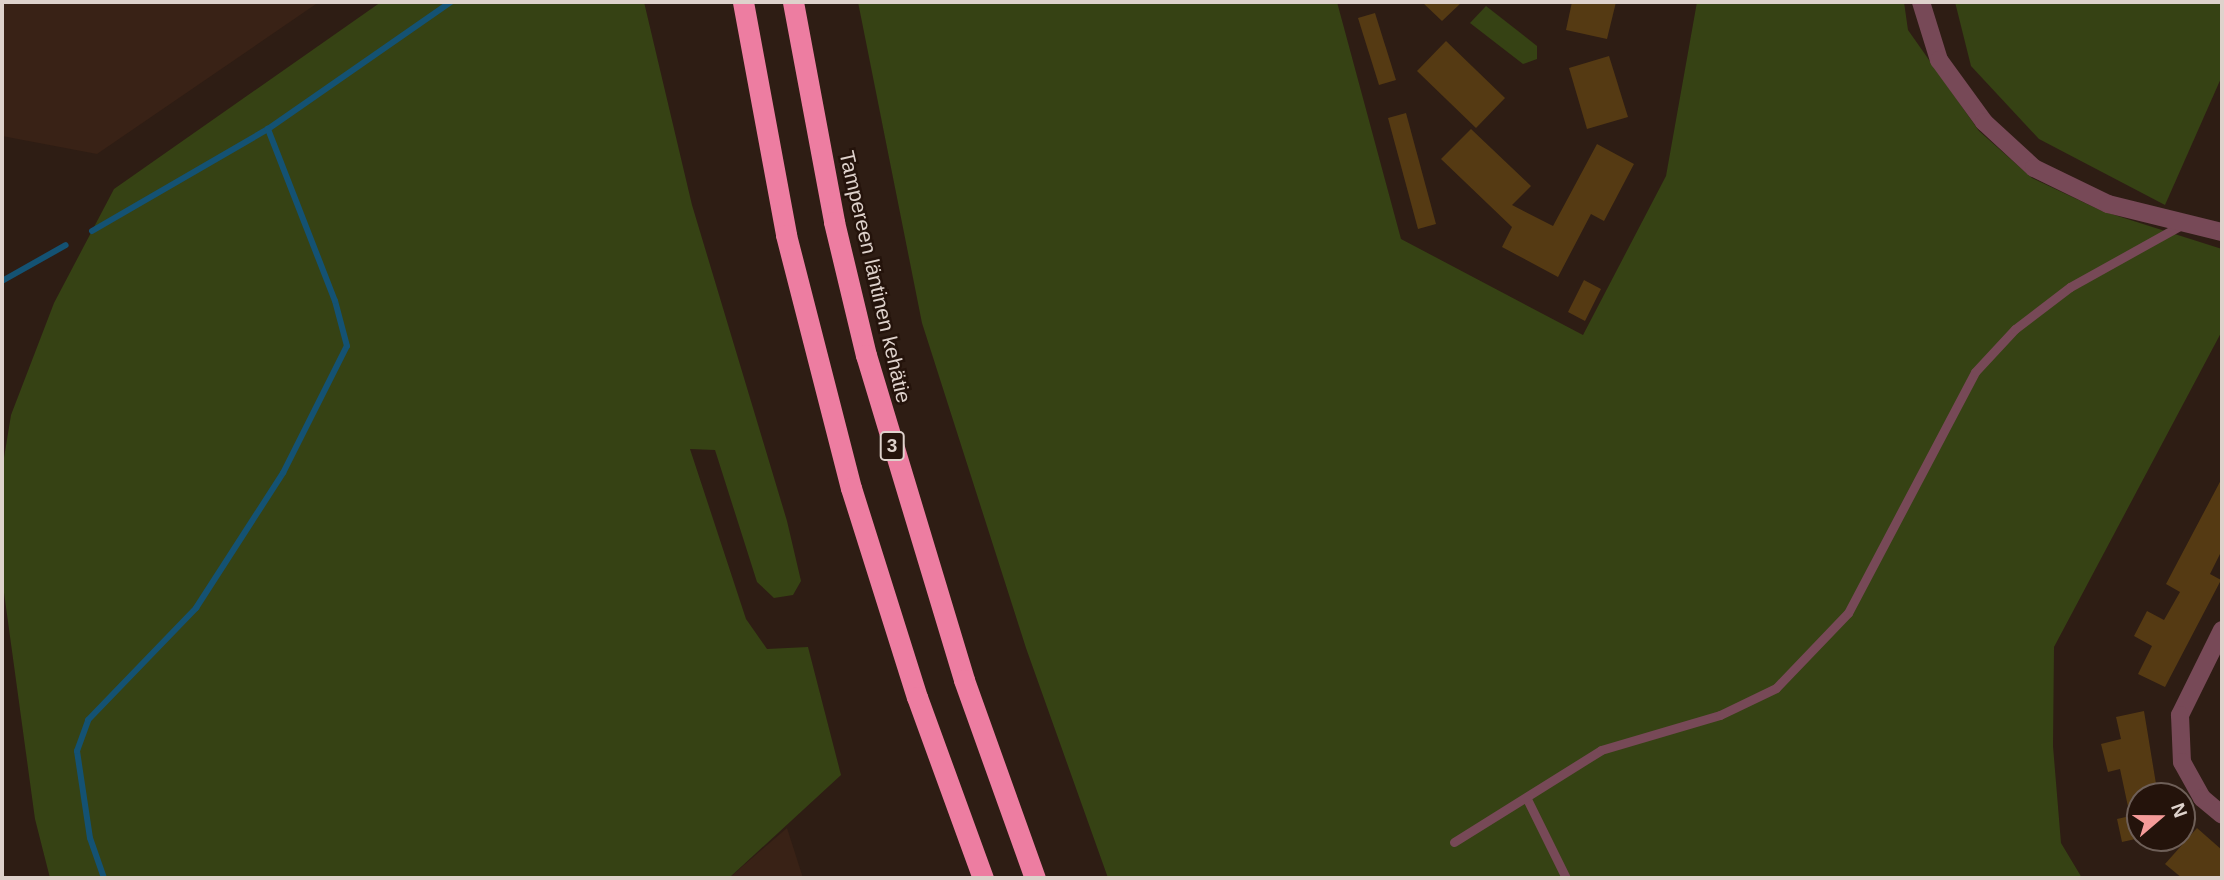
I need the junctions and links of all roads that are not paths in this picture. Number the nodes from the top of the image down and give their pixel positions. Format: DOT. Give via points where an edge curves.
graph roads {
  1 [pos="743,2"];
  2 [pos="793,2"];
  3 [pos="1921,2"];
  4 [pos="2185,223"];
  5 [pos="2222,232"];
  6 [pos="2222,630"];
  7 [pos="1527,799"];
  8 [pos="2222,815"];
  9 [pos="1454,842"];
  10 [pos="983,878"];
  11 [pos="1035,878"];
  12 [pos="1566,878"];
  1 -- 10 [label="highway" via="786,235 847,475 917,697"];
  2 -- 11 [label="highway, Tampereen läntinen kehätie / 3" via="834,222 870,368 964,680"];
  3 -- 4 [label="street" via="1939,60 1984,122 2034,168 2108,204"];
  4 -- 5 [label="street"];
  4 -- 7 [label="lane" via="2070,287 2015,329 1975,372 1889,525 1848,613 1776,688 1720,715 1601,750"];
  6 -- 8 [label="street" via="2179,715 2182,762 2202,798"];
  7 -- 9 [label="lane"];
  7 -- 12 [label="lane"];
}
